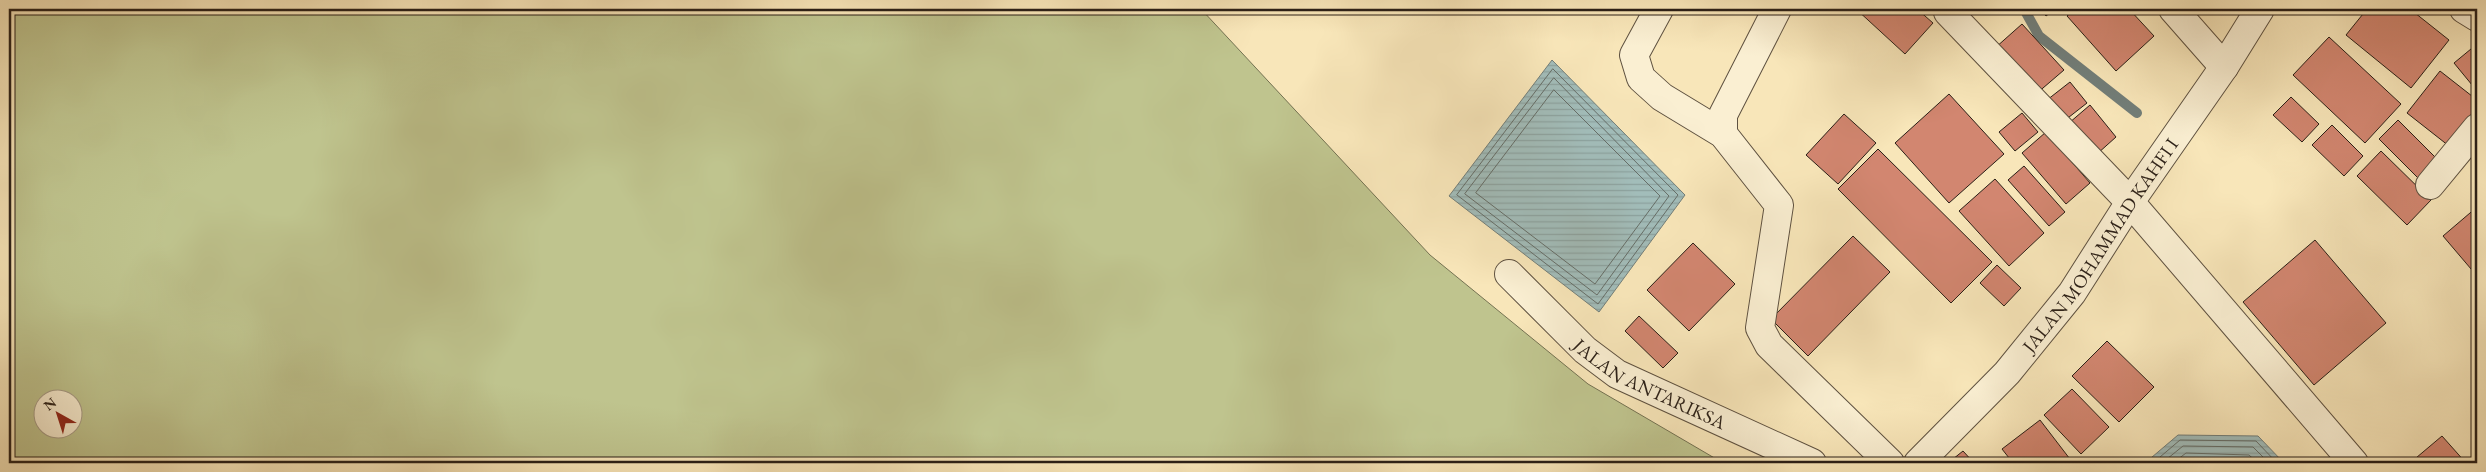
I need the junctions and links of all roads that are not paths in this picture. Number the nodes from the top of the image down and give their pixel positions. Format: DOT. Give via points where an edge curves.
graph roads {
  1 [pos="1659,9"];
  2 [pos="1777,9"];
  3 [pos="2173,9"];
  4 [pos="2260,9"];
  5 [pos="2464,9"];
  6 [pos="1948,12"];
  7 [pos="2477,17"];
  8 [pos="2224,67"];
  9 [pos="2477,128"];
  10 [pos="1723,134"];
  11 [pos="2430,185"];
  12 [pos="2130,202"];
  13 [pos="1509,274"];
  14 [pos="1812,463"];
  15 [pos="1890,463"];
  16 [pos="1918,463"];
  17 [pos="2354,463"];
  1 -- 10 [label="street" via="1634,55 1641,78 1662,97"];
  2 -- 10 [label="street" via="1723,115"];
  3 -- 8 [label="street"];
  4 -- 8 [label="street, JALAN MOHAMMAD KAHFI I"];
  5 -- 7 [label="street"];
  6 -- 12 [label="street"];
  8 -- 12 [label="street, JALAN MOHAMMAD KAHFI I"];
  9 -- 11 [label="street"];
  10 -- 15 [label="street" via="1779,205 1760,328 1769,345"];
  12 -- 16 [label="street, JALAN MOHAMMAD KAHFI I" via="2072,293 2007,373"];
  12 -- 17 [label="street"];
  13 -- 14 [label="street, JALAN ANTARIKSA" via="1586,350 1617,374"];
}
